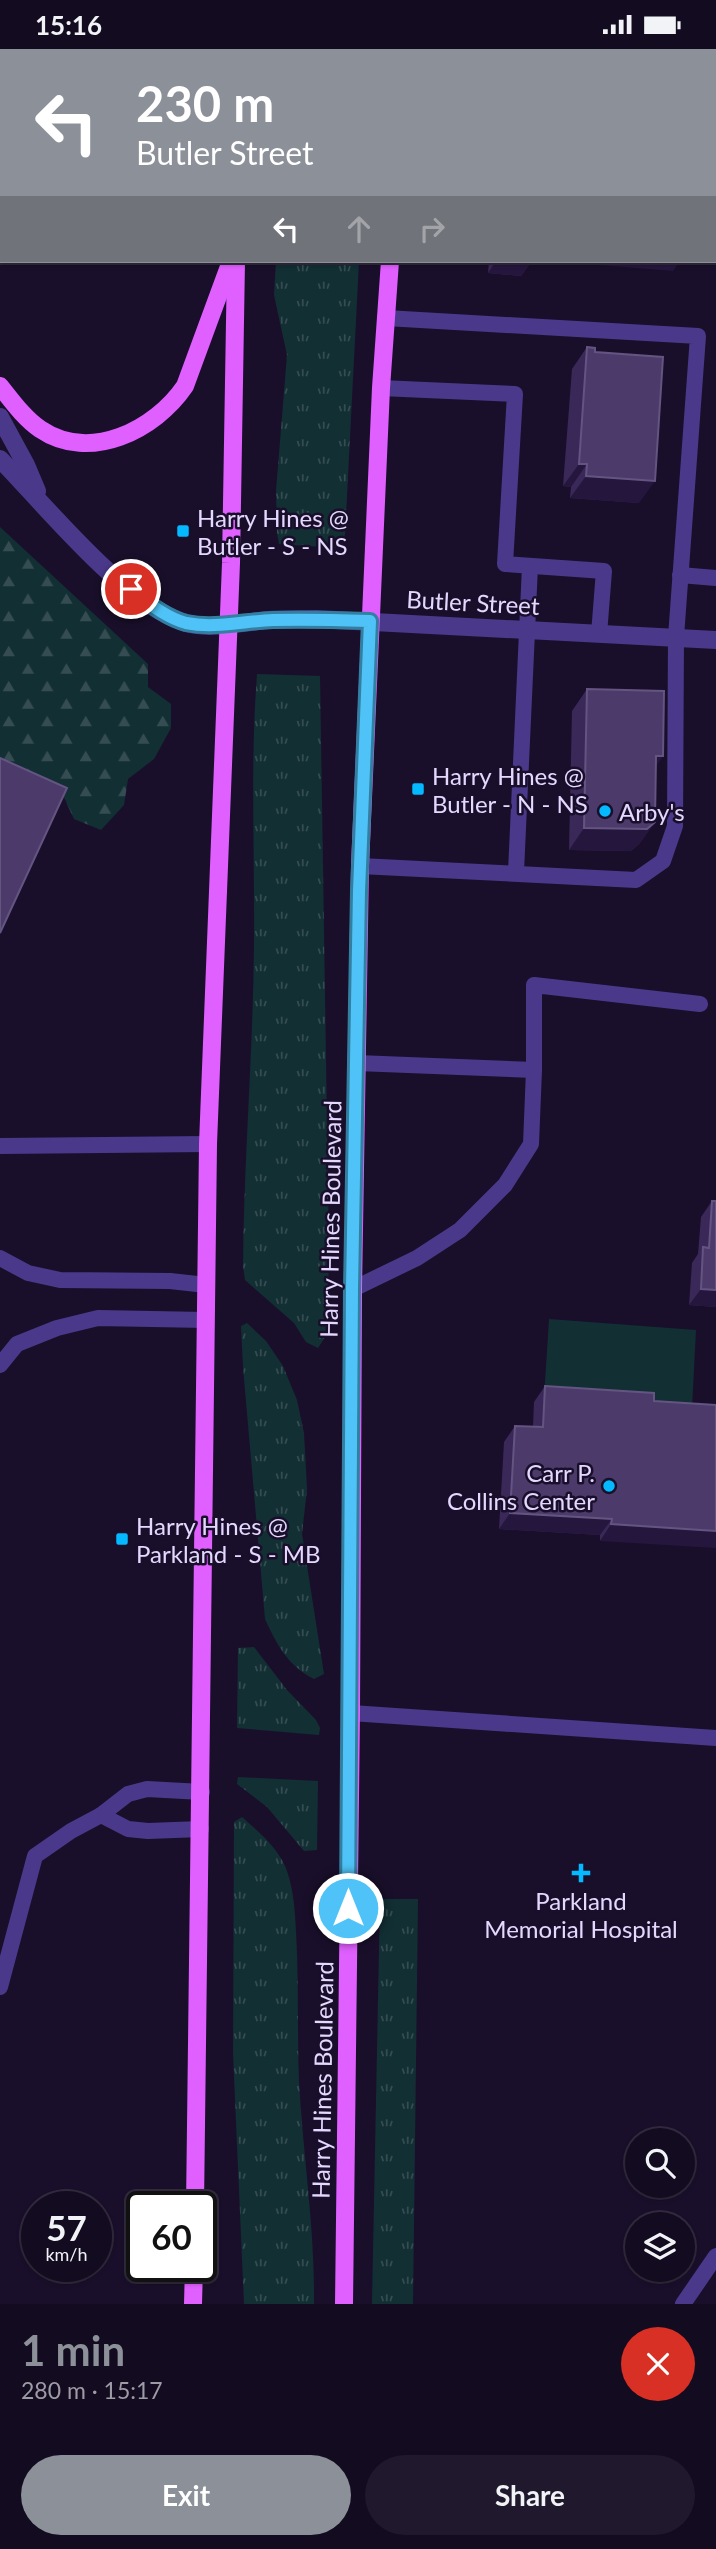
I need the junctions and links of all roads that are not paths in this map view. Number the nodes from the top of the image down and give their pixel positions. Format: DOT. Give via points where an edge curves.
graph roads {
  1 [pos="233,263"];
  2 [pos="234,263"];
  3 [pos="390,263"];
  4 [pos="386,318"];
  5 [pos="0,386"];
  6 [pos="381,388"];
  7 [pos="0,417"];
  8 [pos="0,459"];
  9 [pos="41,501"];
  10 [pos="530,566"];
  11 [pos="680,575"];
  12 [pos="716,578"];
  13 [pos="370,621"];
  14 [pos="228,625"];
  15 [pos="527,629"];
  16 [pos="599,633"];
  17 [pos="676,637"];
  18 [pos="716,640"];
  19 [pos="360,866"];
  20 [pos="516,872"];
  21 [pos="700,1004"];
  22 [pos="357,1063"];
  23 [pos="534,1070"];
  24 [pos="208,1144"];
  25 [pos="0,1146"];
  26 [pos="0,1258"];
  27 [pos="206,1285"];
  28 [pos="352,1289"];
  29 [pos="206,1320"];
  30 [pos="0,1365"];
  31 [pos="351,1713"];
  32 [pos="716,1738"];
  33 [pos="202,1792"];
  34 [pos="101,1815"];
  35 [pos="201,1829"];
  36 [pos="0,1987"];
  37 [pos="195,2191"];
  38 [pos="716,2256"];
  39 [pos="194,2282"];
  40 [pos="193,2304"];
  41 [pos="344,2304"];
  42 [pos="683,2304"];
  1 -- 5 [label="main road" via="185,386 174,402 145,426 109,440 58,438 26,418"];
  2 -- 14 [label="main road"];
  3 -- 4 [label="main road, Harry Hines Boulevard"];
  4 -- 6 [label="main road, Harry Hines Boulevard"];
  4 -- 11 [label="lane" via="698,337"];
  6 -- 10 [label="lane" via="515,394 505,564"];
  6 -- 13 [label="main road, Harry Hines Boulevard"];
  7 -- 9 [label="street"];
  8 -- 9 [label="street, Butler Street"];
  9 -- 14 [label="street, Butler Street" via="80,544 148,603 184,622"];
  10 -- 15 [label="lane"];
  10 -- 16 [label="lane" via="604,571"];
  11 -- 12 [label="lane"];
  11 -- 17 [label="lane"];
  13 -- 14 [label="street, Butler Street" via="317,618"];
  13 -- 15 [label="street, Butler Street"];
  13 -- 19 [label="main road, Harry Hines Boulevard"];
  14 -- 24 [label="main road"];
  15 -- 16 [label="street, Butler Street"];
  15 -- 20 [label="lane"];
  16 -- 17 [label="street, Butler Street"];
  17 -- 18 [label="street, Butler Street"];
  17 -- 20 [label="lane" via="675,826 663,860 636,880"];
  19 -- 20 [label="lane"];
  19 -- 22 [label="main road, Harry Hines Boulevard"];
  21 -- 23 [label="lane" via="534,985"];
  22 -- 23 [label="lane"];
  22 -- 28 [label="main road, Harry Hines Boulevard"];
  23 -- 28 [label="lane" via="531,1144 505,1185 460,1230 417,1258"];
  24 -- 25 [label="lane"];
  24 -- 27 [label="main road"];
  26 -- 27 [label="lane" via="28,1273 60,1280"];
  27 -- 29 [label="main road"];
  28 -- 31 [label="main road, Harry Hines Boulevard"];
  29 -- 30 [label="lane" via="98,1318 17,1344"];
  29 -- 33 [label="main road"];
  31 -- 32 [label="lane"];
  31 -- 41 [label="main road, Harry Hines Boulevard"];
  33 -- 34 [label="lane" via="147,1789 128,1794"];
  33 -- 35 [label="main road"];
  34 -- 35 [label="lane" via="128,1829"];
  34 -- 36 [label="lane" via="35,1856"];
  35 -- 37 [label="main road"];
  38 -- 42 [label="lane"];
  39 -- 40 [label="main road"];
}
